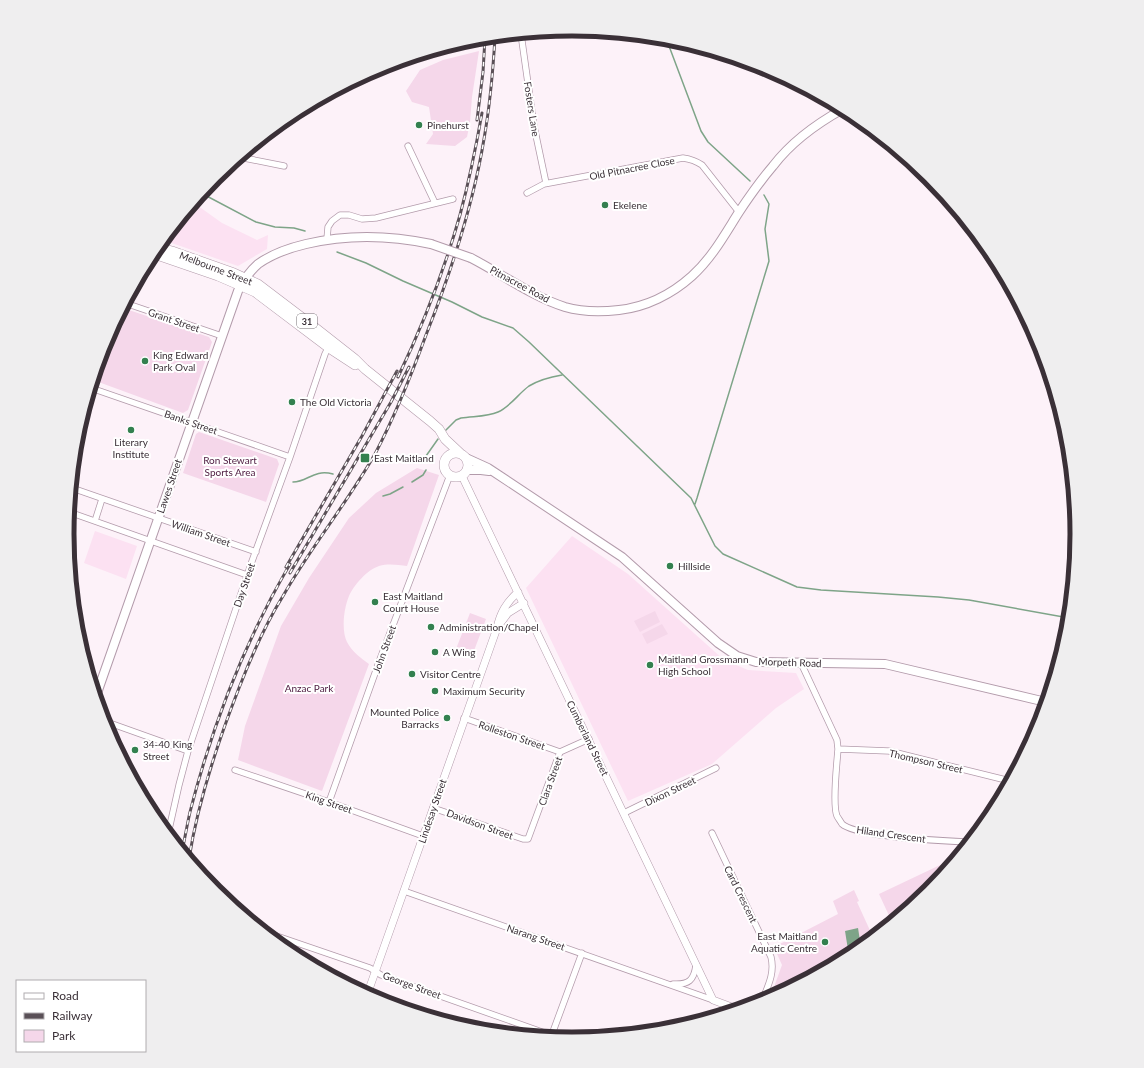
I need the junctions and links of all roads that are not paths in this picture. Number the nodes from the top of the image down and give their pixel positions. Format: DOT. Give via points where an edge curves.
graph roads {
  1 [pos="522,39"];
  2 [pos="837,112"];
  3 [pos="408,146"];
  4 [pos="246,158"];
  5 [pos="284,166"];
  6 [pos="546,183"];
  7 [pos="527,193"];
  8 [pos="453,199"];
  9 [pos="435,203"];
  10 [pos="739,212"];
  11 [pos="327,239"];
  12 [pos="164,249"];
  13 [pos="159,256"];
  14 [pos="243,281"];
  15 [pos="130,305"];
  16 [pos="222,336"];
  17 [pos="331,344"];
  18 [pos="95,390"];
  19 [pos="191,422"];
  20 [pos="445,440"];
  21 [pos="463,456"];
  22 [pos="290,457"];
  23 [pos="445,461"];
  24 [pos="465,473"];
  25 [pos="495,474"];
  26 [pos="450,475"];
  27 [pos="76,489"];
  28 [pos="102,499"];
  29 [pos="75,514"];
  30 [pos="158,518"];
  31 [pos="95,521"];
  32 [pos="151,541"];
  33 [pos="256,552"];
  34 [pos="247,575"];
  35 [pos="518,592"];
  36 [pos="524,604"];
  37 [pos="497,628"];
  38 [pos="801,663"];
  39 [pos="99,689"];
  40 [pos="1041,701"];
  41 [pos="464,718"];
  42 [pos="111,724"];
  43 [pos="589,739"];
  44 [pos="838,749"];
  45 [pos="188,751"];
  46 [pos="560,752"];
  47 [pos="716,768"];
  48 [pos="235,770"];
  49 [pos="1005,780"];
  50 [pos="328,802"];
  51 [pos="433,808"];
  52 [pos="624,813"];
  53 [pos="170,827"];
  54 [pos="712,833"];
  55 [pos="423,836"];
  56 [pos="528,839"];
  57 [pos="963,842"];
  58 [pos="404,891"];
  59 [pos="280,937"];
  60 [pos="582,953"];
  61 [pos="696,965"];
  62 [pos="376,972"];
  63 [pos="667,984"];
  64 [pos="370,989"];
  65 [pos="765,993"];
  66 [pos="713,1000"];
  67 [pos="730,1006"];
  68 [pos="537,1031"];
  69 [pos="554,1031"];
  1 -- 6 [label="street, Fosters Lane" via="534,126"];
  2 -- 10 [label="main road, Pitnacree Road" via="796,140 773,165"];
  3 -- 9 [label="street"];
  4 -- 5 [label="street"];
  6 -- 7 [label="street, Old Pitnacree Close"];
  6 -- 10 [label="street, Old Pitnacree Close" via="683,158 702,165"];
  8 -- 9 [label="street"];
  9 -- 11 [label="street" via="376,218 362,219 340,215 328,227"];
  10 -- 11 [label="main road, Pitnacree Road, bridge" via="693,276 652,302 606,312 566,307 543,298 471,258 431,244 356,236"];
  11 -- 14 [label="main road, Pitnacree Road" via="279,252 260,263"];
  12 -- 14 [label="main road, Melbourne Street / 31"];
  13 -- 14 [label="main road, Melbourne Street / 31"];
  14 -- 16 [label="main road, Lawes Street"];
  14 -- 17 [label="main road, Melbourne Street / 31" via="258,284 281,300"];
  15 -- 16 [label="street, Grant Street"];
  16 -- 19 [label="main road, Lawes Street"];
  17 -- 20 [label="main road, Melbourne Street / 31" via="355,359 365,370 430,421"];
  17 -- 22 [label="street, Day Street" via="325,354"];
  18 -- 19 [label="street, Banks Street"];
  19 -- 22 [label="street, Banks Street"];
  19 -- 30 [label="main road, Lawes Street"];
  20 -- 21 [label="main road, Melbourne Street / 31"];
  20 -- 23 [label="main road"];
  21 -- 23 [label="main road" via="452,454"];
  21 -- 24 [label="main road" via="468,464"];
  21 -- 25 [label="main road, Morpeth Road / 31"];
  22 -- 33 [label="street, Day Street"];
  23 -- 26 [label="main road" via="445,468"];
  24 -- 25 [label="main road, Morpeth Road / 31" via="481,470"];
  24 -- 26 [label="main road, 31" via="455,477"];
  24 -- 35 [label="street, Cumberland Street"];
  25 -- 38 [label="main road, Morpeth Road / 31" via="622,557 718,644 737,656 756,662"];
  26 -- 50 [label="street, John Street"];
  27 -- 28 [label="street, William Street"];
  28 -- 30 [label="street, William Street"];
  28 -- 31 [label="street"];
  29 -- 31 [label="street"];
  30 -- 32 [label="main road, Lawes Street"];
  30 -- 33 [label="street, William Street"];
  31 -- 32 [label="street"];
  32 -- 34 [label="street"];
  32 -- 39 [label="main road, Lawes Street"];
  33 -- 34 [label="street, Day Street"];
  34 -- 45 [label="street, Day Street"];
  35 -- 36 [label="street, Cumberland Street"];
  35 -- 37 [label="street, Lindesay Street" via="503,609"];
  36 -- 37 [label="street, Lindesay Street" via="508,613"];
  36 -- 43 [label="street, Cumberland Street"];
  37 -- 41 [label="street, Lindesay Street"];
  38 -- 40 [label="main road, Morpeth Road / 31" via="885,664"];
  38 -- 44 [label="street" via="838,740"];
  41 -- 46 [label="street, Rolleston Street"];
  41 -- 51 [label="street, Lindesay Street"];
  42 -- 45 [label="street"];
  43 -- 46 [label="street, Clara Street"];
  43 -- 52 [label="street, Cumberland Street"];
  44 -- 49 [label="street, Thompson Street" via="889,751"];
  44 -- 57 [label="street, Hiland Crescent" via="835,805 842,824 879,834"];
  45 -- 53 [label="street, Day Street"];
  46 -- 56 [label="street, Clara Street"];
  47 -- 52 [label="street, Dixon Street"];
  48 -- 50 [label="street, King Street"];
  50 -- 55 [label="street, King Street"];
  51 -- 55 [label="street, Lindesay Street"];
  51 -- 56 [label="street, Davidson Street" via="523,840"];
  52 -- 61 [label="street, Cumberland Street"];
  54 -- 65 [label="street, Card Crescent" via="771,957 772,975"];
  55 -- 58 [label="street, Lindesay Street"];
  58 -- 60 [label="street, Narang Street"];
  58 -- 62 [label="street, Lindesay Street"];
  59 -- 62 [label="street, George Street"];
  60 -- 63 [label="street, Narang Street"];
  60 -- 69 [label="street"];
  61 -- 63 [label="street, Narang Street" via="694,976 688,982"];
  61 -- 66 [label="street, Cumberland Street"];
  62 -- 64 [label="street, Lindesay Street"];
  62 -- 68 [label="street, George Street"];
  63 -- 66 [label="street, Narang Street"];
  66 -- 67 [label="street, Narang Street"];
}
